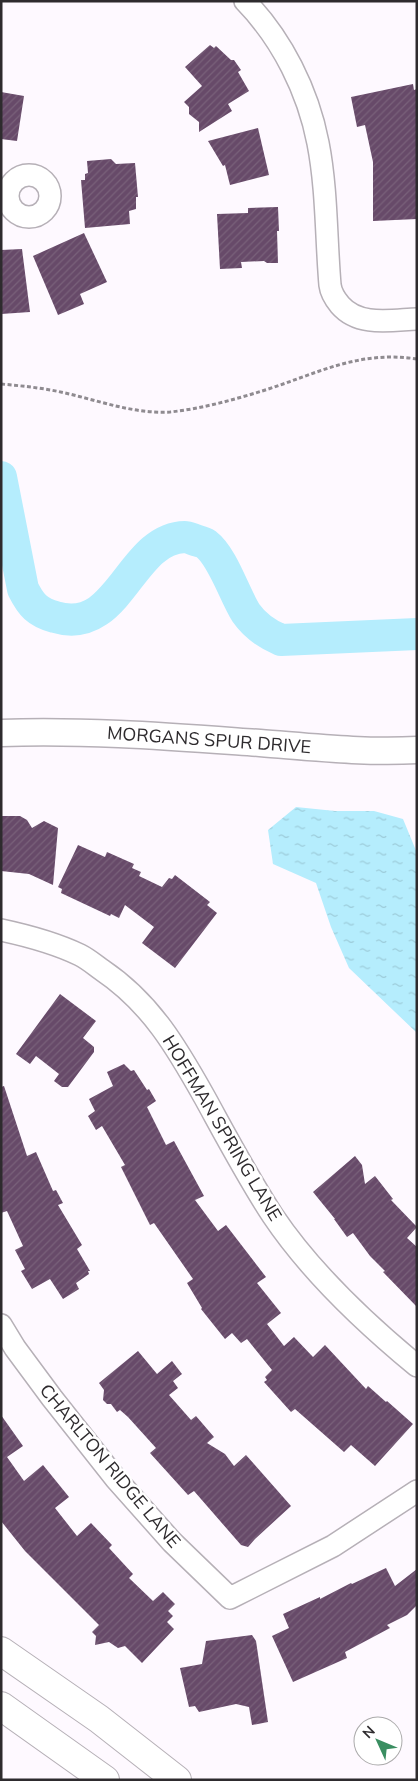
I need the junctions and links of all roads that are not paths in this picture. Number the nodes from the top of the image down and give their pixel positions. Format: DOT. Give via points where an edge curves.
graph roads {
  1 [pos="245,1"];
  2 [pos="417,318"];
  3 [pos="1,733"];
  4 [pos="417,750"];
  5 [pos="1,930"];
  6 [pos="1,1325"];
  7 [pos="8,1352"];
  8 [pos="417,1366"];
  9 [pos="417,1491"];
  10 [pos="1,1651"];
  11 [pos="1,1706"];
  12 [pos="105,1780"];
  13 [pos="177,1780"];
  1 -- 2 [label="street" via="275,38 310,112 322,163 330,284 334,297 350,315 362,319"];
  3 -- 4 [label="street, MORGANS SPUR DRIVE" via="42,731"];
  5 -- 8 [label="street, HOFFMAN SPRING LANE" via="37,937 82,956 147,1008 179,1053 274,1218 309,1262 358,1314"];
  6 -- 7 [label="street, CHARLTON RIDGE LANE"];
  7 -- 9 [label="street, CHARLTON RIDGE LANE" via="52,1398 116,1479 172,1542 230,1598 333,1546"];
  10 -- 13 [label="main road" via="99,1719"];
  11 -- 12 [label="main road"];
}
